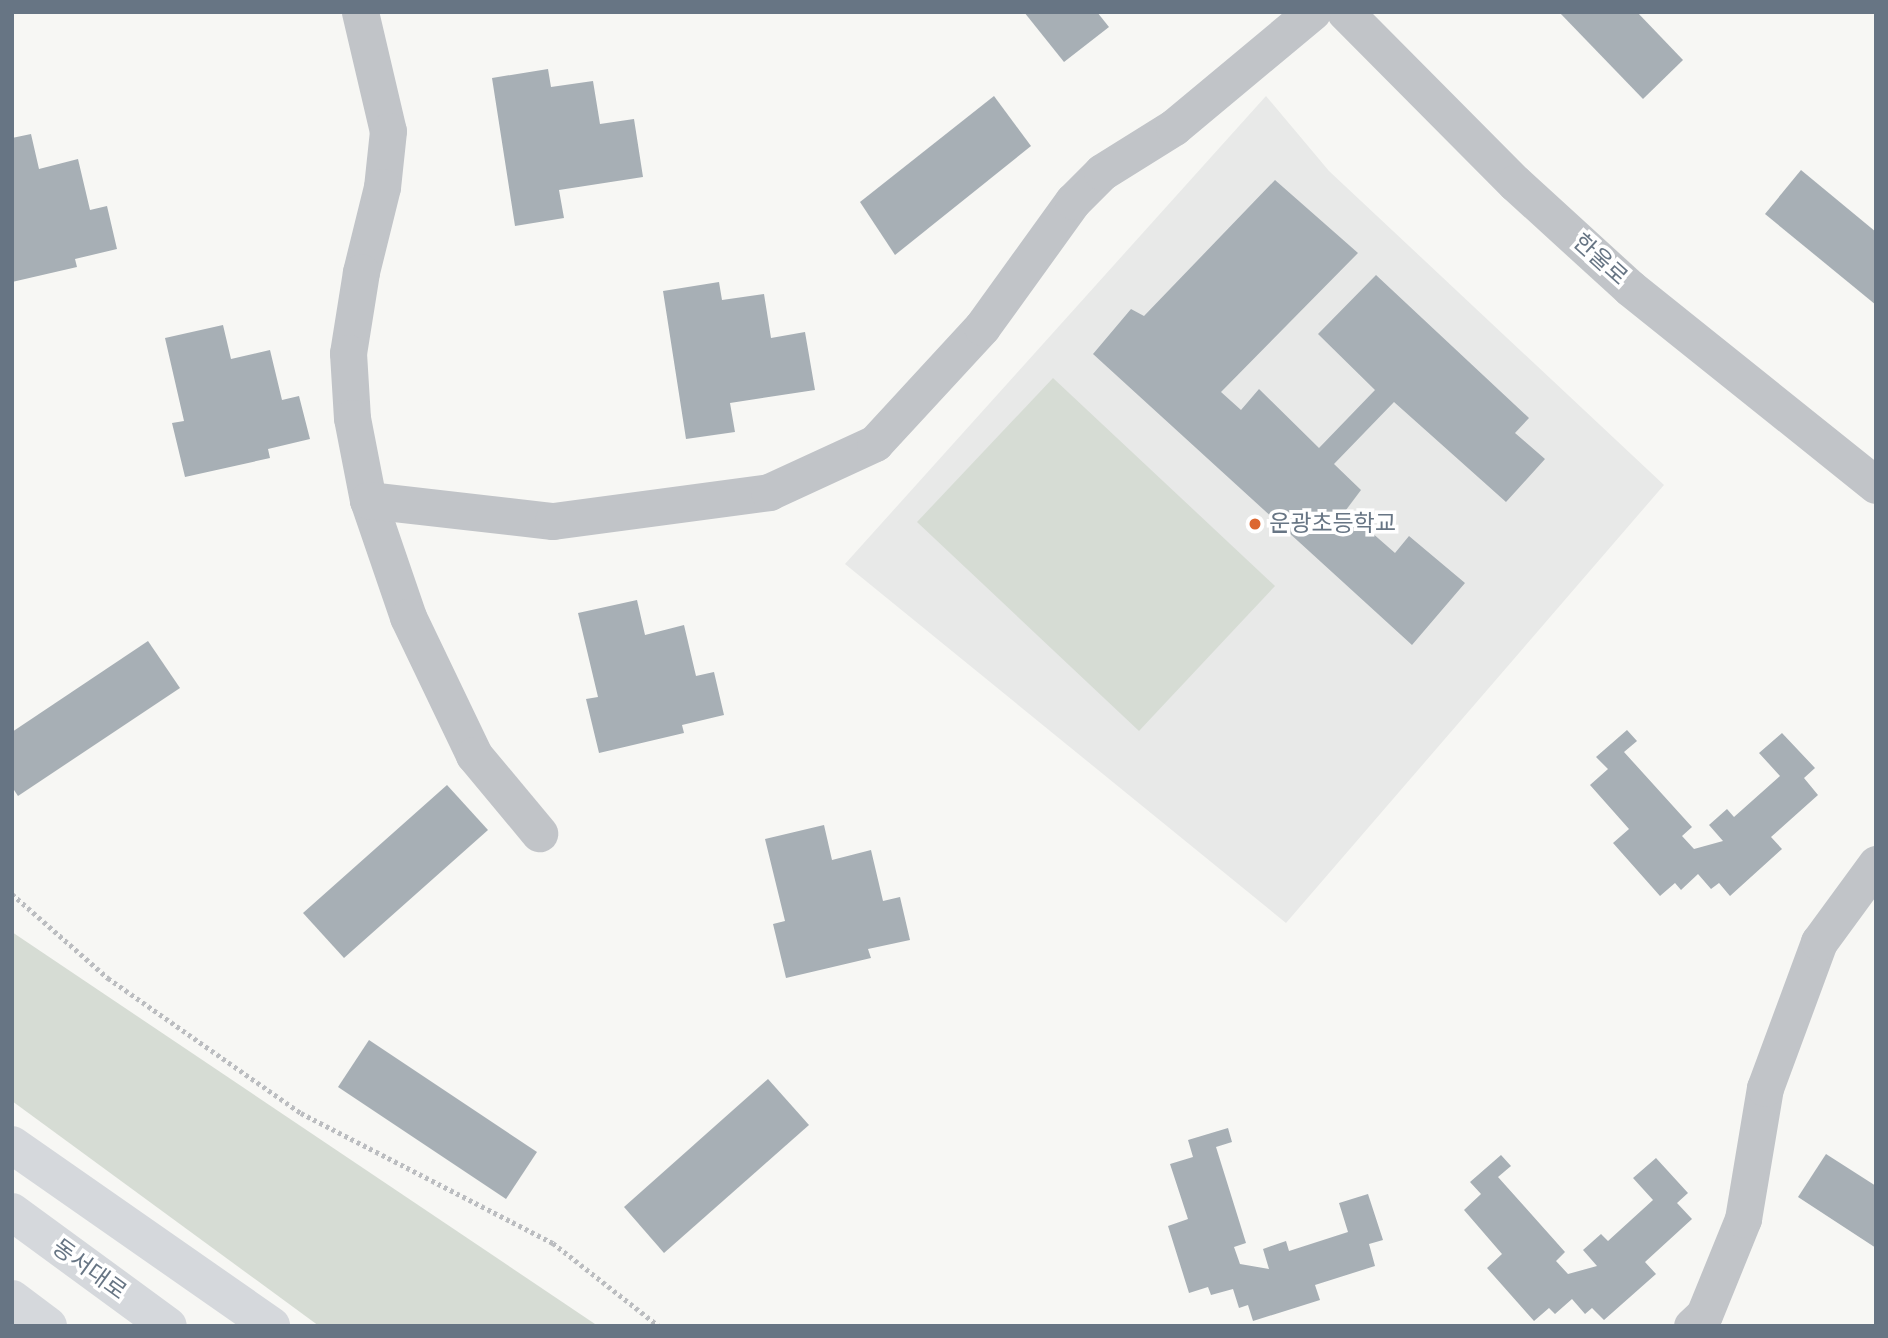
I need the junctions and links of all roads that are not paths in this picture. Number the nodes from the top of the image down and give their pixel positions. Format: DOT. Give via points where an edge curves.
graph roads {
  1 [pos="360,12"];
  2 [pos="1312,12"];
  3 [pos="1345,12"];
  4 [pos="1876,485"];
  5 [pos="368,500"];
  6 [pos="539,833"];
  7 [pos="1876,864"];
  8 [pos="12,1145"];
  9 [pos="12,1212"];
  10 [pos="12,1299"];
  11 [pos="47,1326"];
  12 [pos="168,1326"];
  13 [pos="271,1326"];
  14 [pos="1692,1326"];
  1 -- 5 [label="street" via="388,131 382,187 348,353 352,418"];
  2 -- 5 [label="street" via="1174,127 1102,172 1073,201 982,327 875,443 769,492 554,521"];
  3 -- 4 [label="street, 한울로" via="1515,183 1630,288"];
  5 -- 6 [label="street" via="408,617 474,755"];
  7 -- 14 [label="street" via="1819,942 1765,1088 1743,1219 1704,1315"];
  8 -- 13 [label="highway"];
  9 -- 12 [label="highway, 동서대로"];
  10 -- 11 [label="highway"];
}
